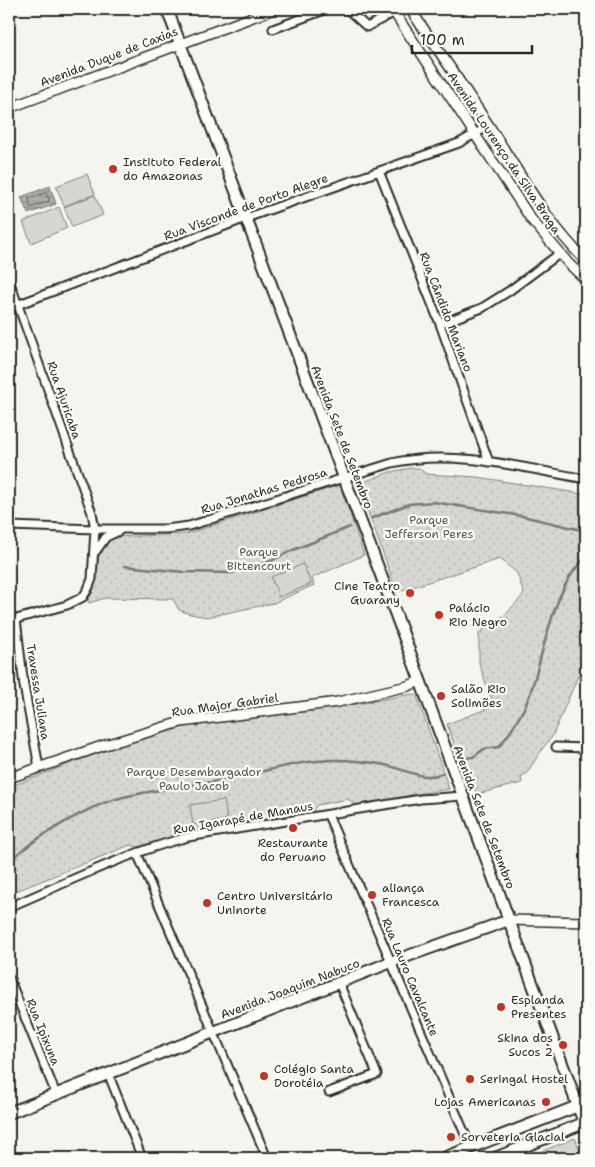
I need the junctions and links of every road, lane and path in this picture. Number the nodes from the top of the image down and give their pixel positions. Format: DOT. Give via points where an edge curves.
graph roads {
  1 [pos="167,9"];
  2 [pos="274,9"];
  3 [pos="327,9"];
  4 [pos="347,9"];
  5 [pos="410,9"];
  6 [pos="394,10"];
  7 [pos="273,29"];
  8 [pos="180,44"];
  9 [pos="9,108"];
  10 [pos="489,126"];
  11 [pos="476,135"];
  12 [pos="379,171"];
  13 [pos="538,202"];
  14 [pos="526,210"];
  15 [pos="246,218"];
  16 [pos="559,254"];
  17 [pos="586,261"];
  18 [pos="9,280"];
  19 [pos="586,280"];
  20 [pos="18,304"];
  21 [pos="9,308"];
  22 [pos="440,324"];
  23 [pos="489,462"];
  24 [pos="344,478"];
  25 [pos="586,479"];
  26 [pos="9,526"];
  27 [pos="124,529"];
  28 [pos="96,530"];
  29 [pos="94,553"];
  30 [pos="12,620"];
  31 [pos="420,681"];
  32 [pos="556,747"];
  33 [pos="586,748"];
  34 [pos="39,768"];
  35 [pos="9,778"];
  36 [pos="463,796"];
  37 [pos="328,815"];
  38 [pos="137,853"];
  39 [pos="9,907"];
  40 [pos="509,920"];
  41 [pos="586,922"];
  42 [pos="391,962"];
  43 [pos="9,978"];
  44 [pos="339,983"];
  45 [pos="214,1032"];
  46 [pos="108,1073"];
  47 [pos="329,1092"];
  48 [pos="56,1094"];
  49 [pos="582,1104"];
  50 [pos="9,1113"];
  51 [pos="586,1124"];
  52 [pos="471,1148"];
  53 [pos="142,1158"];
  54 [pos="267,1158"];
  55 [pos="444,1158"];
  56 [pos="495,1158"];
  1 -- 8 [label="main road, Avenida Sete de Setembro"];
  2 -- 8 [label="street, Avenida Duque de Caxias"];
  3 -- 7 [label="street"];
  4 -- 6 [label="street" via="367,27"];
  5 -- 10 [label="street, Avenida Lourenço da Silva Braga"];
  6 -- 11 [label="street, Avenida Lourenço da Silva Braga"];
  8 -- 9 [label="street, Avenida Duque de Caxias"];
  8 -- 15 [label="main road, Avenida Sete de Setembro"];
  10 -- 11 [label="street, Rua Visconde de Porto Alegre"];
  10 -- 13 [label="street, Avenida Lourenço da Silva Braga"];
  11 -- 12 [label="street, Rua Visconde de Porto Alegre"];
  11 -- 14 [label="street, Avenida Lourenço da Silva Braga"];
  12 -- 15 [label="street, Rua Visconde de Porto Alegre"];
  12 -- 22 [label="street, Rua Cândido Mariano"];
  13 -- 14 [label="street"];
  13 -- 17 [label="street, Avenida Lourenço da Silva Braga"];
  14 -- 16 [label="street, Avenida Lourenço da Silva Braga"];
  15 -- 20 [label="street, Rua Visconde de Porto Alegre"];
  15 -- 24 [label="main road, Avenida Sete de Setembro"];
  16 -- 19 [label="street, Avenida Lourenço da Silva Braga"];
  16 -- 22 [label="street" via="487,305"];
  18 -- 20 [label="street, Rua Ajuricaba"];
  20 -- 21 [label="street, Rua Visconde de Porto Alegre"];
  20 -- 28 [label="street, Rua Ajuricaba"];
  22 -- 23 [label="street, Rua Cândido Mariano"];
  23 -- 24 [label="street, Rua Jonathas Pedrosa" via="418,458"];
  23 -- 25 [label="street, Rua Jonathas Pedrosa"];
  24 -- 27 [label="street, Rua Jonathas Pedrosa" via="189,526"];
  24 -- 31 [label="main road, Avenida Sete de Setembro"];
  26 -- 28 [label="street, Rua Jonathas Pedrosa"];
  27 -- 28 [label="street, Rua Jonathas Pedrosa"];
  27 -- 29 [label="street, Rua Jonathas Pedrosa" via="106,537"];
  28 -- 29 [label="street, Rua Ajuricaba"];
  29 -- 30 [label="street, Rua Ajuricaba" via="92,579 82,597"];
  30 -- 34 [label="street, Travessa Juliana"];
  31 -- 34 [label="street, Rua Major Gabriel" via="338,702 181,722"];
  31 -- 36 [label="main road, Avenida Sete de Setembro"];
  32 -- 33 [label="street"];
  34 -- 35 [label="street, Rua Major Gabriel"];
  36 -- 37 [label="street, Rua Igarapé de Manaus" via="421,799"];
  36 -- 40 [label="main road, Avenida Sete de Setembro"];
  37 -- 38 [label="street, Rua Igarapé de Manaus" via="188,837"];
  37 -- 42 [label="street, Rua Lauro Cavalcante"];
  38 -- 39 [label="street, Rua Igarapé de Manaus"];
  38 -- 45 [label="street"];
  40 -- 41 [label="street, Avenida Joaquim Nabuco"];
  40 -- 42 [label="main road, Avenida Joaquim Nabuco"];
  40 -- 49 [label="main road, Avenida Sete de Setembro"];
  42 -- 44 [label="main road, Avenida Joaquim Nabuco"];
  42 -- 52 [label="street, Rua Lauro Cavalcante"];
  43 -- 48 [label="street, Rua Ipixuna"];
  44 -- 45 [label="main road, Avenida Joaquim Nabuco"];
  44 -- 47 [label="street" via="377,1074"];
  45 -- 46 [label="main road, Avenida Joaquim Nabuco"];
  45 -- 54 [label="street"];
  46 -- 48 [label="main road, Avenida Joaquim Nabuco"];
  46 -- 53 [label="street"];
  48 -- 50 [label="main road, Avenida Joaquim Nabuco"];
  49 -- 51 [label="main road, Avenida Sete de Setembro"];
  49 -- 52 [label="main road"];
  51 -- 56 [label="main road"];
  52 -- 55 [label="main road"];
}
